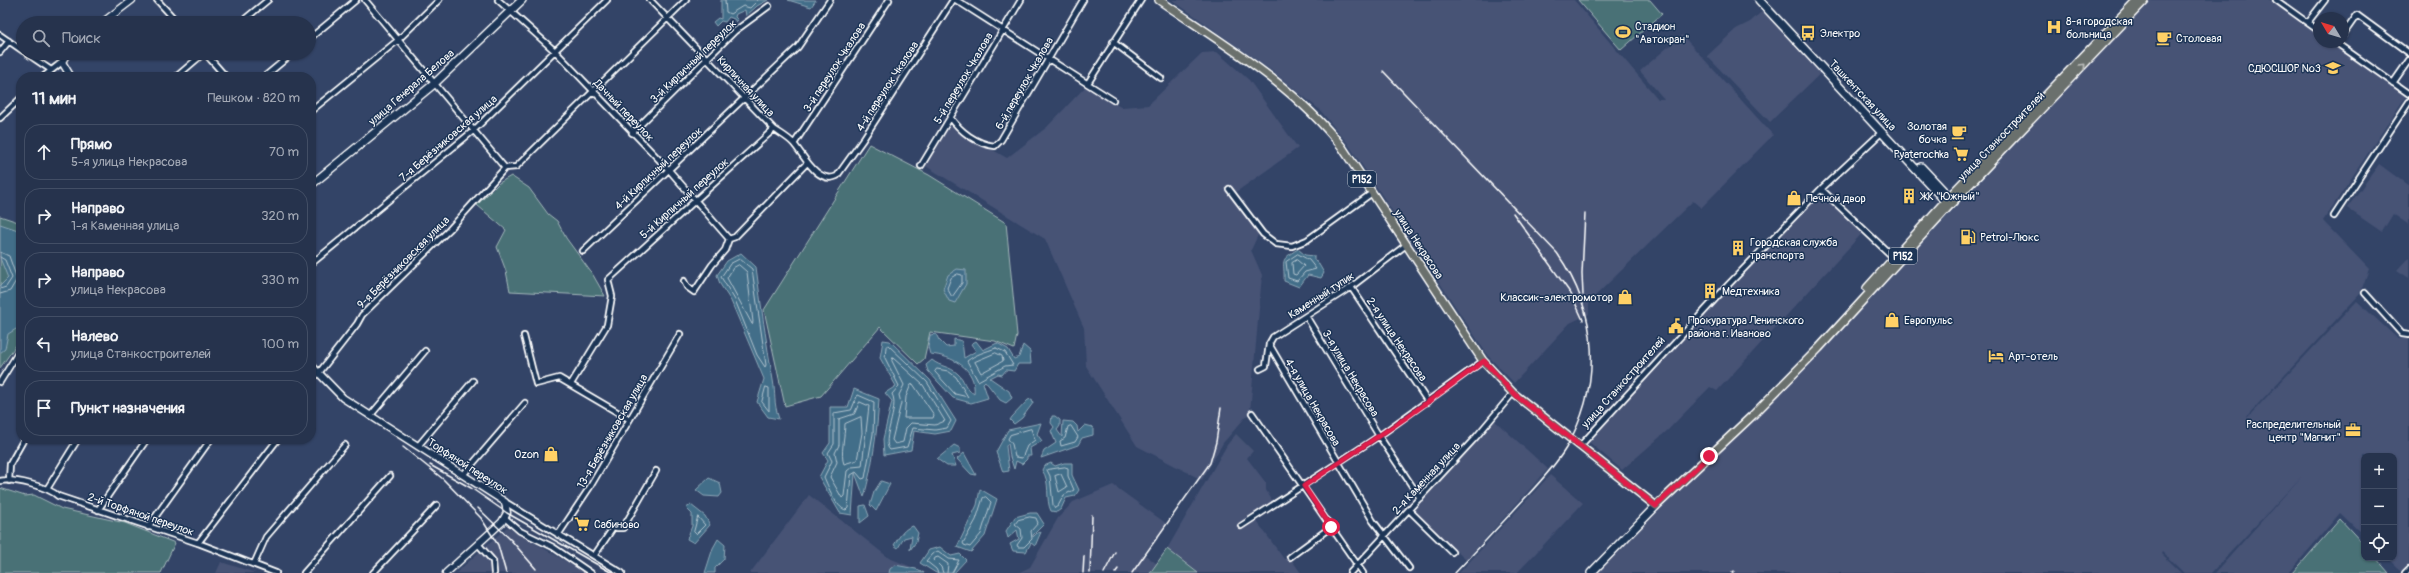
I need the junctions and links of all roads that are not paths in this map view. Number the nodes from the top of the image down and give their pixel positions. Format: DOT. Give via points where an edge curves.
graph roads {
  1 [pos="132,0"];
  2 [pos="158,0"];
  3 [pos="268,0"];
  4 [pos="356,0"];
  5 [pos="365,0"];
  6 [pos="439,0"];
  7 [pos="498,0"];
  8 [pos="522,0"];
  9 [pos="608,0"];
  10 [pos="650,0"];
  11 [pos="686,0"];
  12 [pos="830,0"];
  13 [pos="881,0"];
  14 [pos="955,0"];
  15 [pos="1021,0"];
  16 [pos="1083,0"];
  17 [pos="1141,0"];
  18 [pos="1159,0"];
  19 [pos="1759,0"];
  20 [pos="1765,0"];
  21 [pos="2137,0"];
  22 [pos="2146,0"];
  23 [pos="2276,0"];
  24 [pos="2325,0"];
  25 [pos="888,2"];
  26 [pos="769,6"];
  27 [pos="510,12"];
  28 [pos="111,16"];
  29 [pos="172,16"];
  30 [pos="249,16"];
  31 [pos="668,21"];
  32 [pos="2308,22"];
  33 [pos="2313,26"];
  34 [pos="2349,26"];
  35 [pos="1003,29"];
  36 [pos="316,33"];
  37 [pos="0,35"];
  38 [pos="9,41"];
  39 [pos="397,41"];
  40 [pos="1113,42"];
  41 [pos="16,46"];
  42 [pos="2344,48"];
  43 [pos="0,52"];
  44 [pos="556,52"];
  45 [pos="2409,53"];
  46 [pos="1813,54"];
  47 [pos="708,58"];
  48 [pos="1048,59"];
  49 [pos="36,60"];
  50 [pos="197,60"];
  51 [pos="211,60"];
  52 [pos="285,60"];
  53 [pos="2409,60"];
  54 [pos="62,62"];
  55 [pos="51,70"];
  56 [pos="49,72"];
  57 [pos="68,72"];
  58 [pos="182,72"];
  59 [pos="222,72"];
  60 [pos="270,72"];
  61 [pos="1161,78"];
  62 [pos="1088,83"];
  63 [pos="2393,83"];
  64 [pos="434,84"];
  65 [pos="593,91"];
  66 [pos="2409,94"];
  67 [pos="746,98"];
  68 [pos="1113,100"];
  69 [pos="2409,102"];
  70 [pos="16,103"];
  71 [pos="316,107"];
  72 [pos="950,116"];
  73 [pos="0,118"];
  74 [pos="774,129"];
  75 [pos="1883,130"];
  76 [pos="473,131"];
  77 [pos="632,133"];
  78 [pos="794,144"];
  79 [pos="806,163"];
  80 [pos="921,166"];
  81 [pos="505,168"];
  82 [pos="669,170"];
  83 [pos="832,178"];
  84 [pos="316,179"];
  85 [pos="1229,189"];
  86 [pos="1822,189"];
  87 [pos="1372,193"];
  88 [pos="696,199"];
  89 [pos="1949,201"];
  90 [pos="2334,216"];
  91 [pos="729,239"];
  92 [pos="1406,245"];
  93 [pos="584,251"];
  94 [pos="1894,258"];
  95 [pos="316,260"];
  96 [pos="684,281"];
  97 [pos="1351,287"];
  98 [pos="2365,293"];
  99 [pos="1306,316"];
  100 [pos="680,334"];
  101 [pos="2409,335"];
  102 [pos="524,336"];
  103 [pos="1269,344"];
  104 [pos="425,351"];
  105 [pos="16,356"];
  106 [pos="1484,361"];
  107 [pos="1260,369"];
  108 [pos="316,371"];
  109 [pos="318,374"];
  110 [pos="473,381"];
  111 [pos="0,382"];
  112 [pos="571,384"];
  113 [pos="1513,393"];
  114 [pos="1428,402"];
  115 [pos="525,403"];
  116 [pos="1252,413"];
  117 [pos="370,416"];
  118 [pos="629,419"];
  119 [pos="1379,436"];
  120 [pos="21,444"];
  121 [pos="75,444"];
  122 [pos="144,444"];
  123 [pos="207,444"];
  124 [pos="274,444"];
  125 [pos="345,445"];
  126 [pos="1581,445"];
  127 [pos="418,446"];
  128 [pos="1338,462"];
  129 [pos="656,471"];
  130 [pos="463,475"];
  131 [pos="390,476"];
  132 [pos="9,480"];
  133 [pos="0,481"];
  134 [pos="1304,486"];
  135 [pos="47,489"];
  136 [pos="1420,498"];
  137 [pos="505,502"];
  138 [pos="437,505"];
  139 [pos="1655,505"];
  140 [pos="98,510"];
  141 [pos="1409,510"];
  142 [pos="505,518"];
  143 [pos="1241,526"];
  144 [pos="148,527"];
  145 [pos="1331,527"];
  146 [pos="558,535"];
  147 [pos="1384,538"];
  148 [pos="198,543"];
  149 [pos="478,544"];
  150 [pos="1452,552"];
  151 [pos="594,556"];
  152 [pos="1290,557"];
  153 [pos="254,564"];
  154 [pos="1356,566"];
  155 [pos="1409,568"];
  156 [pos="2409,569"];
  157 [pos="276,573"];
  158 [pos="304,573"];
  159 [pos="373,573"];
  160 [pos="446,573"];
  161 [pos="494,573"];
  162 [pos="591,573"];
  163 [pos="622,573"];
  164 [pos="1350,573"];
  165 [pos="1363,573"];
  166 [pos="1591,573"];
  167 [pos="2405,573"];
  1 -- 28 [label="street"];
  2 -- 29 [label="street"];
  3 -- 30 [label="street"];
  4 -- 36 [label="street"];
  5 -- 39 [label="street"];
  6 -- 39 [label="street"];
  7 -- 27 [label="street, Дачный переулок"];
  8 -- 27 [label="main road, улица Генерала Белова"];
  9 -- 44 [label="street, 7-я Берёзниковская улица"];
  10 -- 31 [label="street, Кирпичная улица"];
  11 -- 31 [label="street"];
  12 -- 67 [label="street, 4-й Кирпичный переулок" via="798,47"];
  13 -- 25 [label="street"];
  14 -- 35 [label="street"];
  14 -- 83 [label="street, 4-й переулок Чкалова" via="862,141 837,176"];
  15 -- 35 [label="street, 5-й переулок Чкалова"];
  16 -- 48 [label="street, 6-й переулок Чкалова"];
  17 -- 40 [label="street"];
  18 -- 87 [label="main road, улица Некрасова / Р152" via="1280,85 1315,116 1342,147"];
  19 -- 46 [label="main road, Ташкентская улица"];
  20 -- 46 [label="main road, Ташкентская улица"];
  21 -- 89 [label="main road, улица Станкостроителей / Р152"];
  89 -- 22 [label="main road, улица Станкостроителей / Р152, one-way"];
  23 -- 32 [label="street"];
  24 -- 32 [label="street"];
  25 -- 78 [label="street, 3-й переулок Чкалова"];
  26 -- 47 [label="street, 3-й Кирпичный переулок" via="735,32"];
  27 -- 44 [label="street, Дачный переулок"];
  27 -- 64 [label="main road, улица Генерала Белова"];
  31 -- 47 [label="street, Кирпичная улица"];
  31 -- 65 [label="street"];
  32 -- 33 [label="street"];
  34 -- 45 [label="street" via="2357,15"];
  35 -- 48 [label="street"];
  35 -- 72 [label="street, 5-й переулок Чкалова"];
  37 -- 38 [label="street"];
  38 -- 41 [label="street"];
  38 -- 43 [label="street"];
  39 -- 64 [label="street"];
  39 -- 71 [label="street"];
  40 -- 61 [label="street"];
  40 -- 62 [label="street"];
  42 -- 63 [label="street"];
  44 -- 65 [label="street, Дачный переулок"];
  44 -- 76 [label="street, 7-я Берёзниковская улица"];
  46 -- 75 [label="main road, Ташкентская улица"];
  47 -- 67 [label="street, Кирпичная улица"];
  47 -- 77 [label="street, 3-й Кирпичный переулок"];
  48 -- 62 [label="street"];
  48 -- 72 [label="street, 6-й переулок Чкалова" via="1001,140 995,146 986,145 959,129"];
  49 -- 55 [label="street"];
  50 -- 58 [label="street"];
  51 -- 59 [label="street"];
  52 -- 60 [label="street"];
  53 -- 63 [label="street"];
  54 -- 55 [label="street"];
  54 -- 57 [label="street"];
  55 -- 56 [label="street"];
  62 -- 68 [label="street"];
  63 -- 66 [label="street"];
  64 -- 76 [label="street"];
  64 -- 84 [label="main road, улица Генерала Белова"];
  65 -- 77 [label="street, Дачный переулок"];
  65 -- 81 [label="street" via="516,167"];
  67 -- 74 [label="street, Кирпичная улица"];
  67 -- 82 [label="street, 4-й Кирпичный переулок"];
  69 -- 90 [label="street"];
  70 -- 73 [label="street"];
  72 -- 80 [label="street, 5-й переулок Чкалова"];
  74 -- 78 [label="street, Кирпичная улица"];
  74 -- 88 [label="street, 5-й Кирпичный переулок"];
  75 -- 86 [label="street, улица Станкостроителей"];
  75 -- 89 [label="main road, Ташкентская улица"];
  76 -- 81 [label="street"];
  76 -- 95 [label="street, 7-я Берёзниковская улица"];
  77 -- 82 [label="street, Дачный переулок"];
  78 -- 79 [label="street, Кирпичная улица"];
  79 -- 83 [label="street, Кирпичная улица" via="823,176"];
  79 -- 91 [label="street" via="735,237"];
  81 -- 109 [label="street, 9-я Берёзниковская улица" via="449,230 362,315"];
  82 -- 88 [label="street, Дачный переулок"];
  82 -- 93 [label="street, 4-й Кирпичный переулок"];
  85 -- 87 [label="street" via="1263,234 1276,244 1292,246 1307,240"];
  86 -- 94 [label="street"];
  86 -- 126 [label="street, улица Станкостроителей" via="1665,352"];
  87 -- 92 [label="main road, улица Некрасова / Р152"];
  88 -- 91 [label="street, Дачный переулок"];
  88 -- 112 [label="street, 5-й Кирпичный переулок" via="607,282 612,296 607,325"];
  89 -- 94 [label="main road, улица Станкостроителей / Р152"];
  89 -- 139 [label="main road, улица Станкостроителей / Р152" via="1819,348 1754,415"];
  91 -- 96 [label="street" via="725,250 694,292"];
  92 -- 97 [label="street, Каменный тупик"];
  92 -- 106 [label="main road, улица Некрасова / Р152"];
  94 -- 139 [label="main road, улица Станкостроителей / Р152" via="1761,402"];
  97 -- 99 [label="street, Каменный тупик"];
  97 -- 114 [label="street, 2-я улица Некрасова"];
  98 -- 101 [label="street" via="2402,334"];
  99 -- 103 [label="street, Каменный тупик" via="1273,337"];
  99 -- 119 [label="street, 3-я улица Некрасова"];
  100 -- 118 [label="street, 13-я Берёзниковская улица"];
  102 -- 112 [label="street" via="536,384 559,378"];
  103 -- 107 [label="street" via="1266,366"];
  103 -- 128 [label="street, 4-я улица Некрасова"];
  104 -- 117 [label="street"];
  105 -- 111 [label="street"];
  106 -- 113 [label="main road, улица Некрасова / Р152"];
  106 -- 114 [label="street"];
  108 -- 109 [label="street, Торфяной переулок"];
  109 -- 117 [label="street, Торфяной переулок" via="343,398"];
  110 -- 127 [label="street"];
  112 -- 118 [label="street"];
  113 -- 126 [label="main road, улица Некрасова / Р152"];
  113 -- 136 [label="street, 2-я Каменная улица"];
  114 -- 119 [label="street"];
  115 -- 130 [label="street"];
  116 -- 134 [label="street"];
  117 -- 127 [label="street, Торфяной переулок"];
  118 -- 146 [label="street, 13-я Берёзниковская улица" via="590,487"];
  119 -- 128 [label="street"];
  119 -- 136 [label="street, 3-я улица Некрасова"];
  120 -- 132 [label="street" via="10,464"];
  121 -- 135 [label="street"];
  122 -- 140 [label="street"];
  123 -- 144 [label="street"];
  124 -- 148 [label="street"];
  125 -- 153 [label="street" via="266,537"];
  126 -- 139 [label="main road, улица Некрасова / Р152"];
  127 -- 130 [label="street, Торфяной переулок"];
  128 -- 134 [label="street"];
  128 -- 147 [label="street, 4-я улица Некрасова"];
  129 -- 151 [label="street" via="622,528 613,528"];
  130 -- 137 [label="street, Торфяной переулок"];
  131 -- 158 [label="street"];
  132 -- 133 [label="street, 2-й Торфяной переулок"];
  132 -- 135 [label="street, 2-й Торфяной переулок"];
  134 -- 143 [label="street"];
  134 -- 145 [label="street"];
  135 -- 140 [label="street, 2-й Торфяной переулок" via="53,490 58,496"];
  136 -- 141 [label="street, 2-я Каменная улица"];
  137 -- 142 [label="street"];
  137 -- 146 [label="street, Торфяной переулок"];
  138 -- 159 [label="street"];
  139 -- 166 [label="main road, улица Станкостроителей"];
  140 -- 144 [label="street, 2-й Торфяной переулок"];
  141 -- 147 [label="street, 2-я Каменная улица"];
  141 -- 150 [label="street"];
  142 -- 149 [label="street"];
  142 -- 162 [label="street" via="520,531 552,547"];
  144 -- 148 [label="street, 2-й Торфяной переулок"];
  145 -- 152 [label="street"];
  145 -- 154 [label="street"];
  146 -- 151 [label="street, Торфяной переулок"];
  147 -- 154 [label="street, 2-я Каменная улица"];
  147 -- 155 [label="street, 4-я улица Некрасова"];
  148 -- 153 [label="street, 2-й Торфяной переулок"];
  149 -- 160 [label="street"];
  149 -- 161 [label="street" via="493,560"];
  151 -- 163 [label="street, Торфяной переулок"];
  153 -- 157 [label="street, 2-й Торфяной переулок"];
  154 -- 164 [label="street, 2-я Каменная улица"];
  154 -- 165 [label="street"];
  156 -- 167 [label="street"];
}
